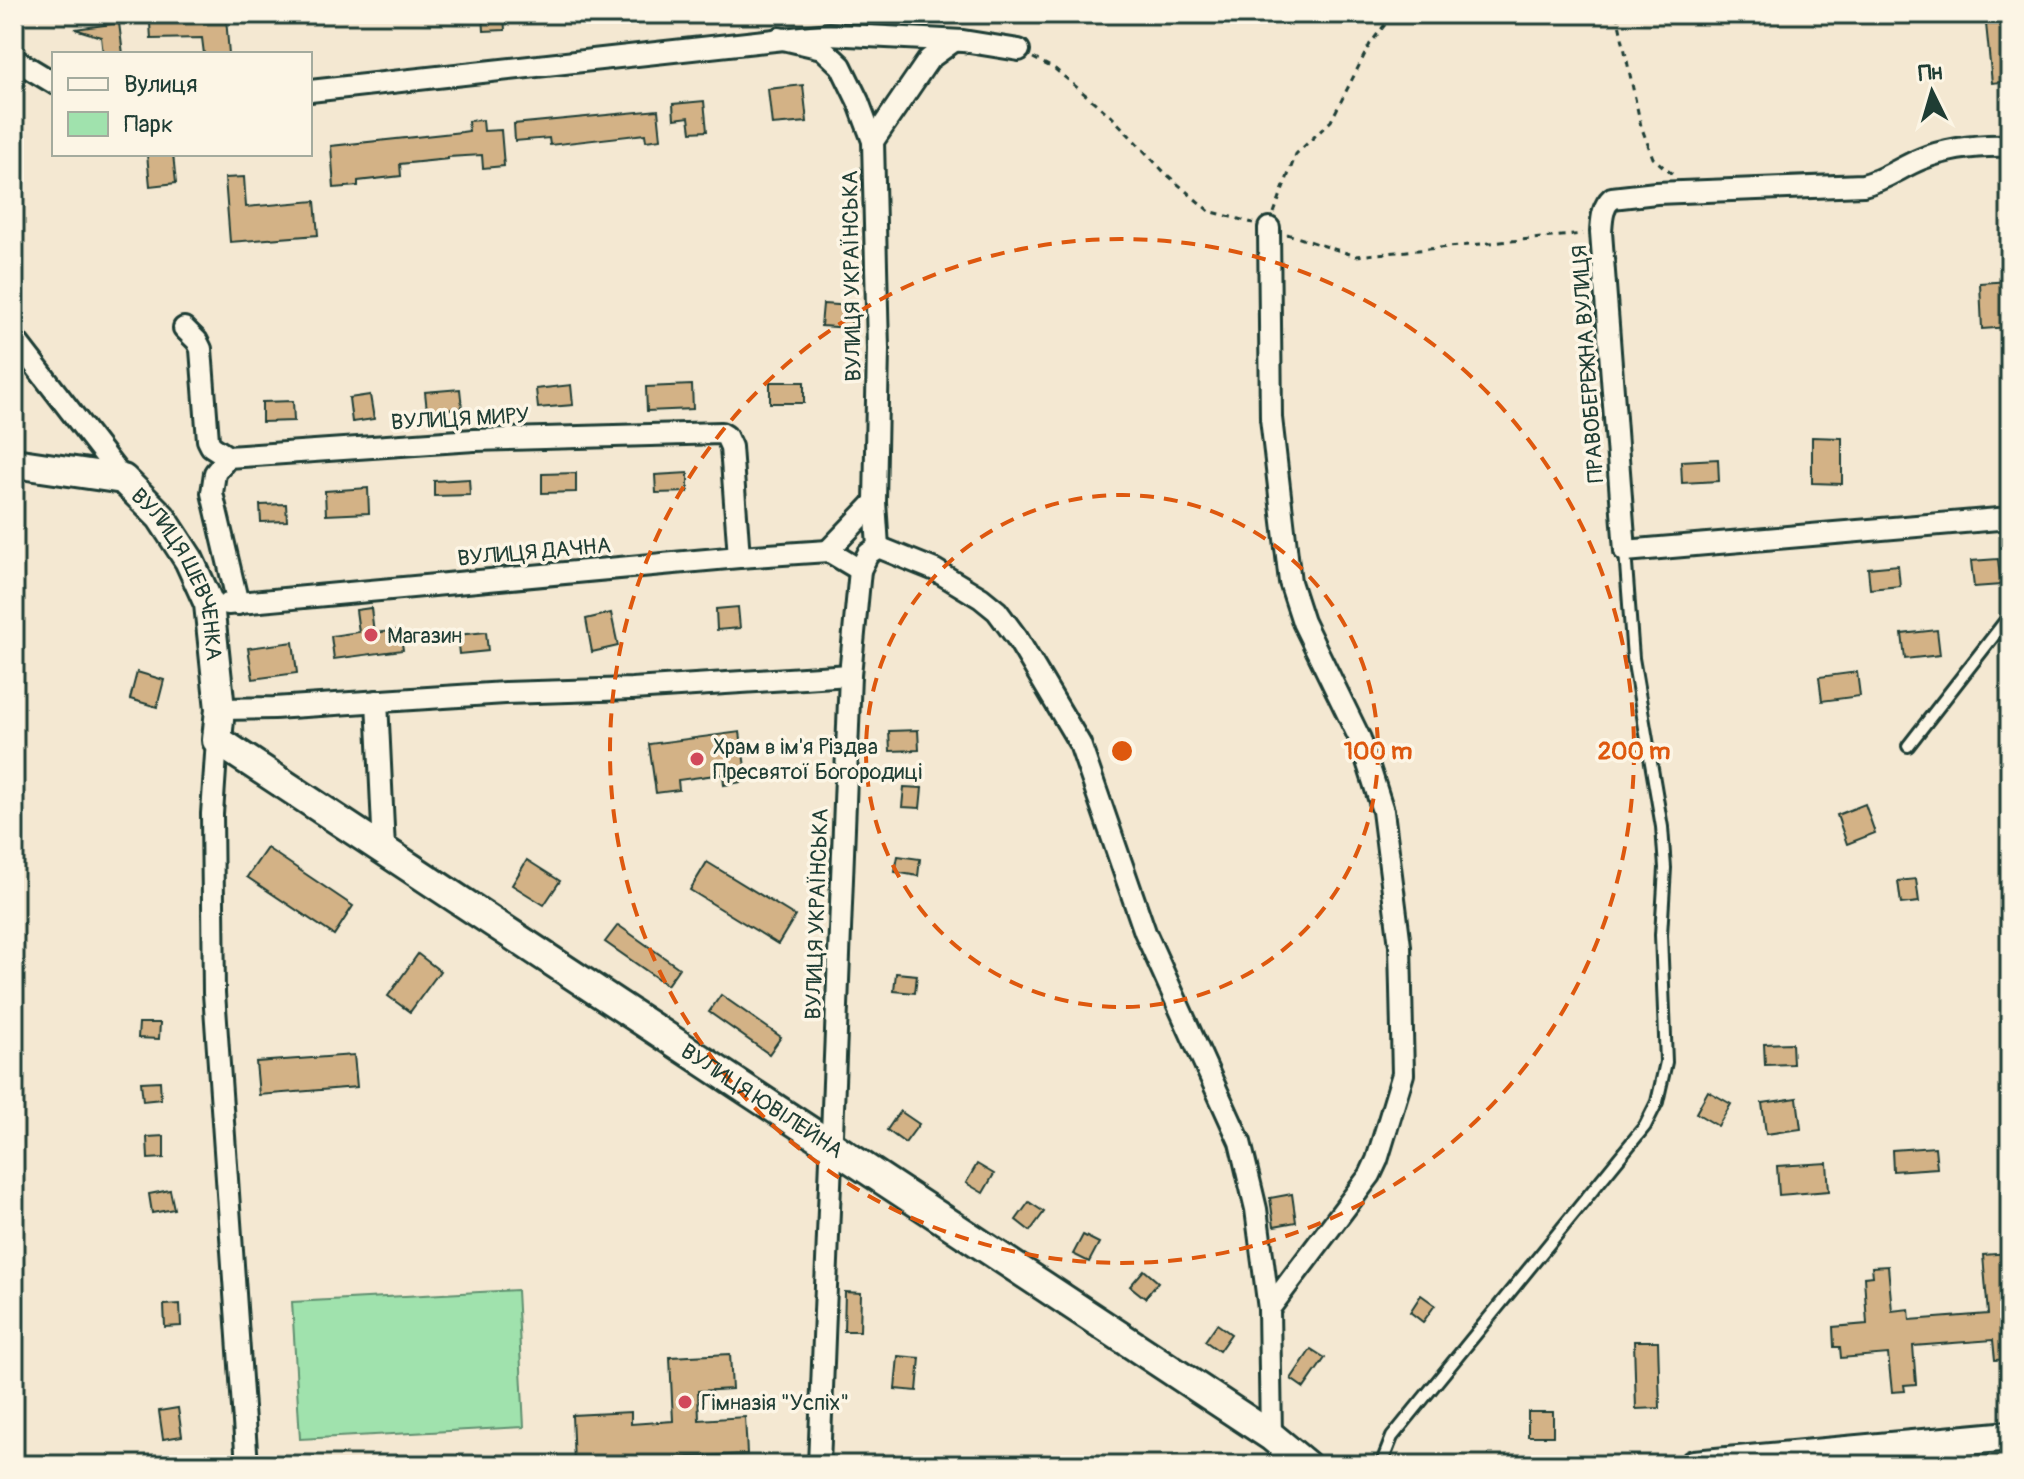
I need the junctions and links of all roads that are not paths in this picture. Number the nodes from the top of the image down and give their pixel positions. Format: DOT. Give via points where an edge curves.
graph roads {
  1 [pos="779,38"];
  2 [pos="909,38"];
  3 [pos="954,41"];
  4 [pos="1019,50"];
  5 [pos="14,59"];
  6 [pos="915,78"];
  7 [pos="52,82"];
  8 [pos="312,91"];
  9 [pos="873,141"];
  10 [pos="2010,146"];
  11 [pos="1269,228"];
  12 [pos="184,328"];
  13 [pos="14,338"];
  14 [pos="228,457"];
  15 [pos="14,463"];
  16 [pos="123,479"];
  17 [pos="875,502"];
  18 [pos="2010,518"];
  19 [pos="878,547"];
  20 [pos="828,551"];
  21 [pos="1625,551"];
  22 [pos="739,557"];
  23 [pos="860,570"];
  24 [pos="209,604"];
  25 [pos="238,604"];
  26 [pos="2010,615"];
  27 [pos="850,675"];
  28 [pos="377,701"];
  29 [pos="220,709"];
  30 [pos="217,740"];
  31 [pos="1908,746"];
  32 [pos="384,849"];
  33 [pos="831,1144"];
  34 [pos="1269,1309"];
  35 [pos="1271,1436"];
  36 [pos="2010,1436"];
  37 [pos="247,1465"];
  38 [pos="819,1465"];
  39 [pos="1306,1465"];
  40 [pos="1381,1465"];
  41 [pos="1694,1465"];
  1 -- 2 [label="street, ВУЛИЦЯ УКРАЇНСЬКА"];
  1 -- 8 [label="street, ВУЛИЦЯ УКРАЇНСЬКА"];
  1 -- 9 [label="street, ВУЛИЦЯ УКРАЇНСЬКА" via="822,48 841,66"];
  2 -- 3 [label="street, ВУЛИЦЯ УКРАЇНСЬКА"];
  2 -- 6 [label="street"];
  3 -- 4 [label="street, ВУЛИЦЯ УКРАЇНСЬКА"];
  3 -- 6 [label="street" via="929,59"];
  5 -- 7 [label="street"];
  6 -- 9 [label="street"];
  9 -- 17 [label="street, ВУЛИЦЯ УКРАЇНСЬКА"];
  10 -- 21 [label="street, ПРАВОБЕРЕЖНА ВУЛИЦЯ" via="1942,152 1863,185 1694,191 1612,198 1606,203 1601,232"];
  11 -- 34 [label="street" via="1271,418 1290,582 1303,622 1360,739 1383,811 1400,946 1403,1074 1370,1175"];
  12 -- 14 [label="street" via="201,349 208,440"];
  13 -- 16 [label="street"];
  14 -- 22 [label="street, ВУЛИЦЯ МИРУ" via="474,440 721,433 731,447"];
  14 -- 25 [label="street" via="215,473 212,493"];
  15 -- 16 [label="street, ВУЛИЦЯ ШЕВЧЕНКА"];
  16 -- 24 [label="street, ВУЛИЦЯ ШЕВЧЕНКА" via="161,517"];
  17 -- 19 [label="street, ВУЛИЦЯ УКРАЇНСЬКА"];
  17 -- 20 [label="street"];
  18 -- 21 [label="street"];
  19 -- 23 [label="street"];
  19 -- 34 [label="street" via="935,570 997,611 1080,744 1145,932 1240,1142 1256,1209"];
  20 -- 22 [label="street, ВУЛИЦЯ ДАЧНА"];
  20 -- 23 [label="street"];
  21 -- 40 [label="lane" via="1633,658 1665,868 1661,966 1666,1062 1657,1102 1645,1126 1392,1437"];
  22 -- 25 [label="street, ВУЛИЦЯ ДАЧНА"];
  23 -- 27 [label="street, ВУЛИЦЯ УКРАЇНСЬКА"];
  24 -- 25 [label="street, ВУЛИЦЯ ДАЧНА"];
  24 -- 29 [label="street, ВУЛИЦЯ ШЕВЧЕНКА"];
  26 -- 31 [label="lane"];
  27 -- 28 [label="street"];
  27 -- 33 [label="street, ВУЛИЦЯ УКРАЇНСЬКА"];
  28 -- 29 [label="street"];
  28 -- 32 [label="street"];
  29 -- 30 [label="street, ВУЛИЦЯ ШЕВЧЕНКА"];
  30 -- 32 [label="street, ВУЛИЦЯ ЮВІЛЕЙНА"];
  30 -- 37 [label="street" via="212,814 214,993"];
  32 -- 33 [label="street, ВУЛИЦЯ ЮВІЛЕЙНА"];
  33 -- 35 [label="street, ВУЛИЦЯ ЮВІЛЕЙНА"];
  33 -- 38 [label="street, ВУЛИЦЯ УКРАЇНСЬКА"];
  34 -- 35 [label="street"];
  35 -- 39 [label="street, ВУЛИЦЯ ЮВІЛЕЙНА"];
  36 -- 41 [label="street"];
}
